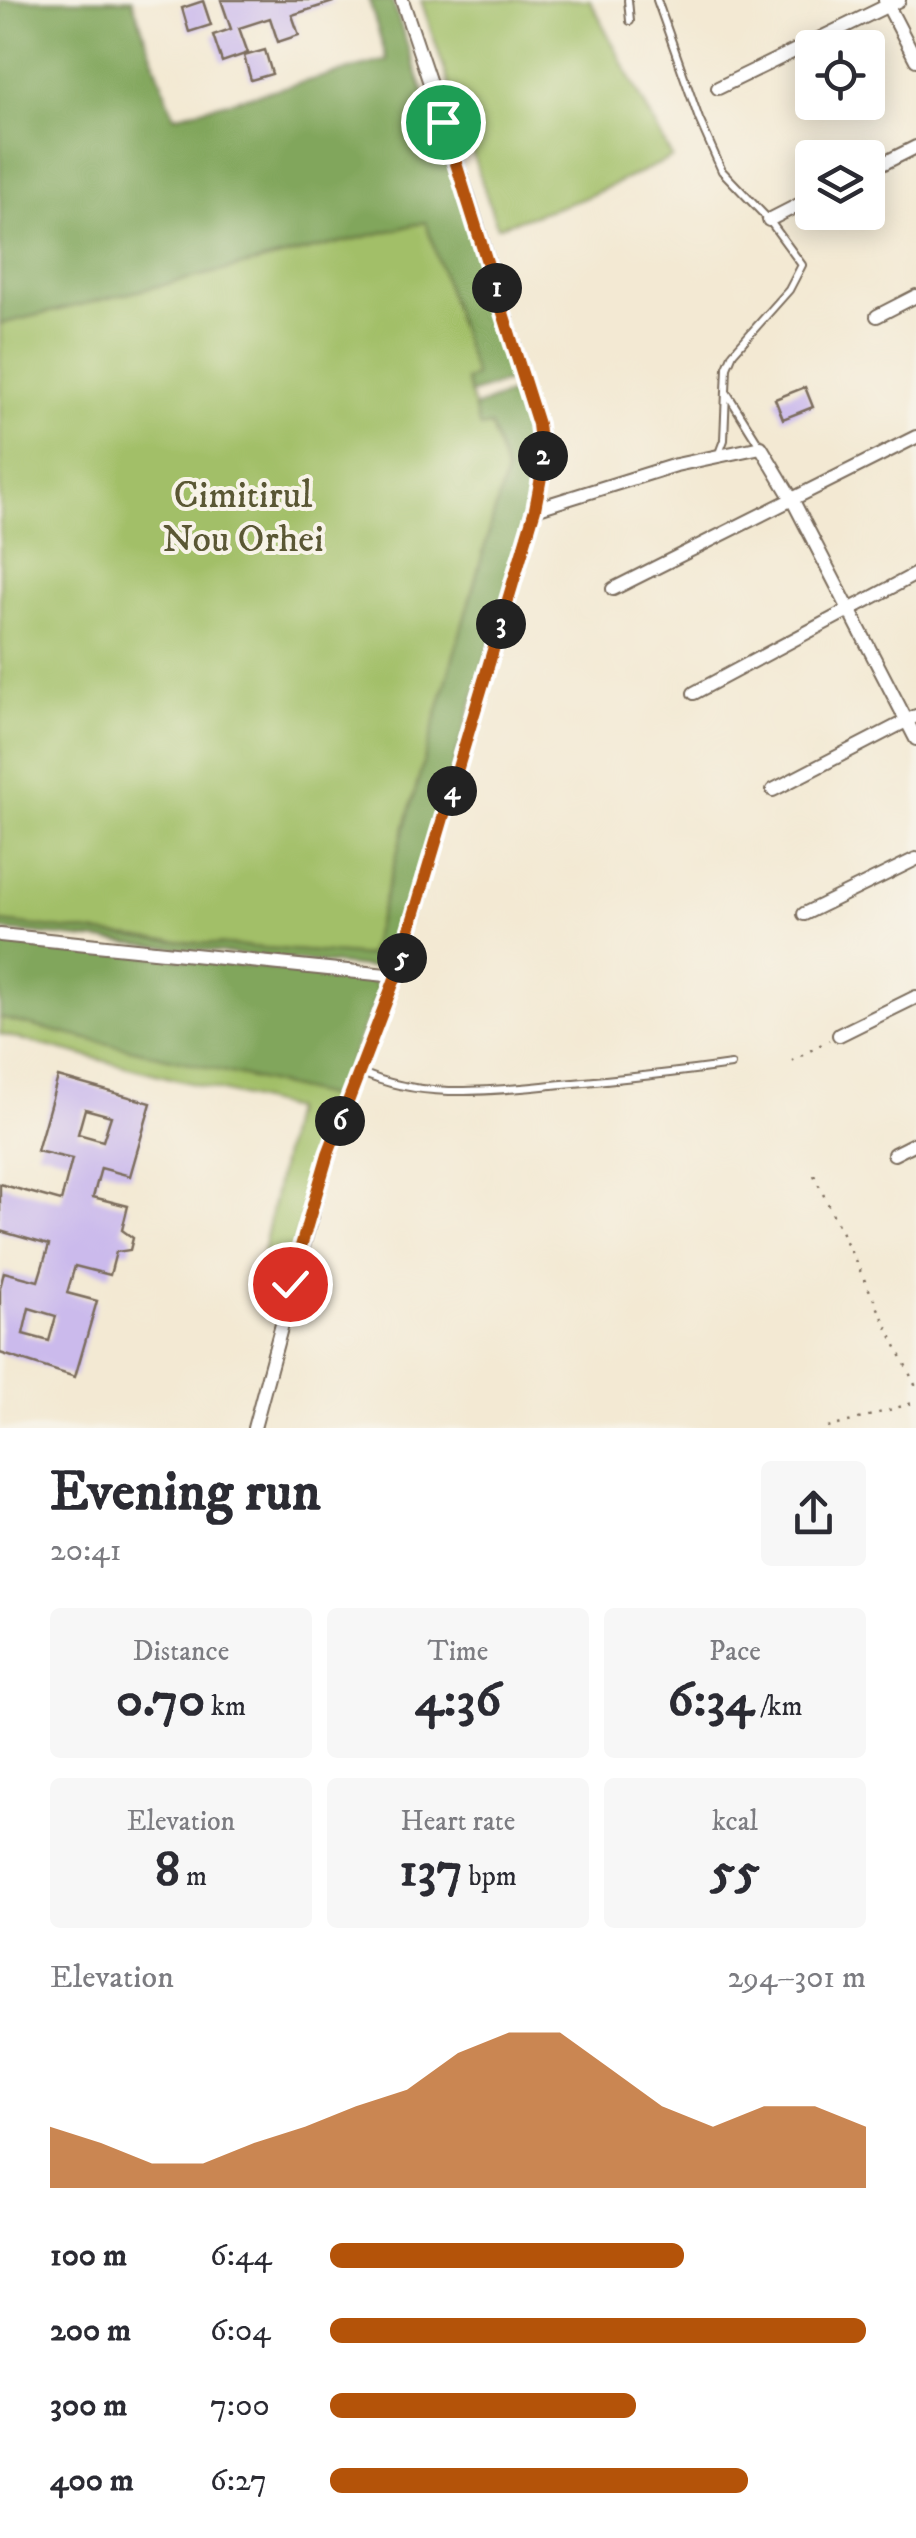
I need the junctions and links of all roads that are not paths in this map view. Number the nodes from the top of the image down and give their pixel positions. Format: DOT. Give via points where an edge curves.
graph roads {
  1 [pos="402,0"];
  2 [pos="628,0"];
  3 [pos="658,0"];
  4 [pos="890,2"];
  5 [pos="630,22"];
  6 [pos="916,60"];
  7 [pos="718,88"];
  8 [pos="916,147"];
  9 [pos="885,162"];
  10 [pos="795,207"];
  11 [pos="769,220"];
  12 [pos="916,296"];
  13 [pos="877,316"];
  14 [pos="727,392"];
  15 [pos="916,437"];
  16 [pos="761,447"];
  17 [pos="718,457"];
  18 [pos="792,499"];
  19 [pos="535,509"];
  20 [pos="916,574"];
  21 [pos="613,588"];
  22 [pos="849,610"];
  23 [pos="694,693"];
  24 [pos="911,719"];
  25 [pos="916,739"];
  26 [pos="773,790"];
  27 [pos="916,859"];
  28 [pos="804,914"];
  29 [pos="0,935"];
  30 [pos="396,976"];
  31 [pos="916,997"];
  32 [pos="839,1035"];
  33 [pos="731,1066"];
  34 [pos="358,1071"];
  35 [pos="916,1142"];
  36 [pos="894,1154"];
  37 [pos="254,1428"];
  1 -- 19 [label="street" via="538,424 543,467"];
  2 -- 5 [label="lane"];
  3 -- 11 [label="lane" via="722,171"];
  4 -- 6 [label="street"];
  4 -- 7 [label="street"];
  8 -- 9 [label="street"];
  10 -- 11 [label="street"];
  11 -- 14 [label="lane" via="802,265 733,353"];
  12 -- 13 [label="street"];
  14 -- 16 [label="lane"];
  14 -- 17 [label="lane"];
  15 -- 18 [label="street"];
  16 -- 17 [label="street"];
  16 -- 18 [label="street"];
  17 -- 19 [label="street"];
  18 -- 21 [label="street"];
  18 -- 22 [label="street"];
  19 -- 30 [label="street"];
  20 -- 22 [label="street"];
  22 -- 23 [label="street"];
  22 -- 24 [label="street"];
  24 -- 25 [label="street"];
  24 -- 26 [label="street"];
  27 -- 28 [label="street"];
  29 -- 30 [label="street"];
  30 -- 34 [label="street"];
  31 -- 32 [label="street"];
  33 -- 34 [label="lane" via="502,1090 385,1084"];
  34 -- 37 [label="street" via="328,1154"];
  35 -- 36 [label="street"];
}
